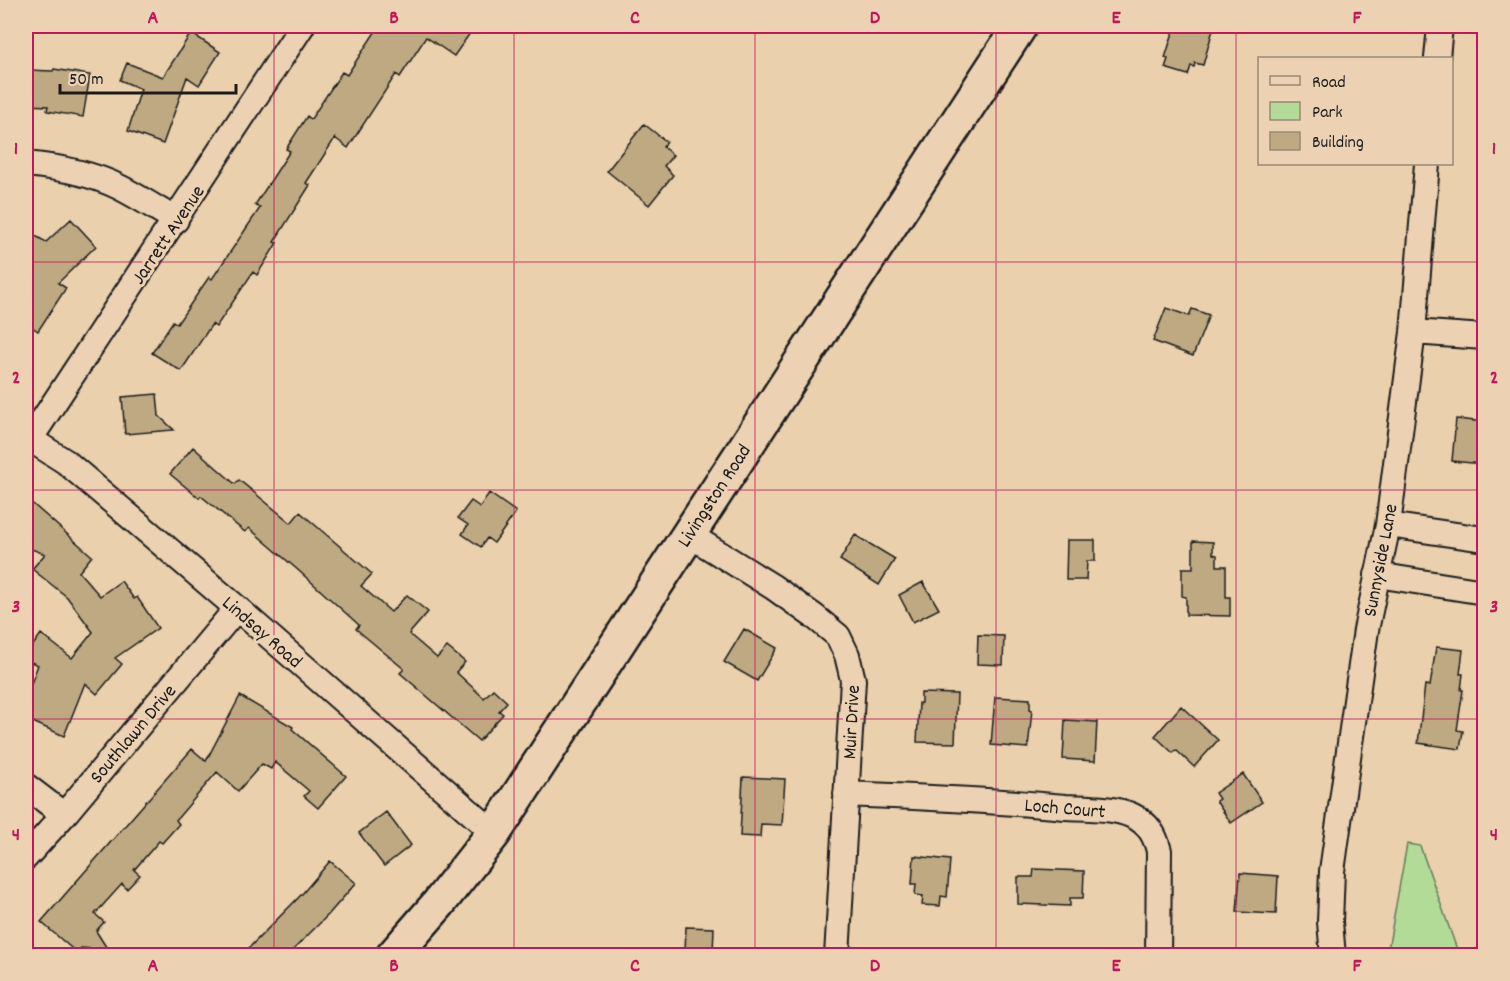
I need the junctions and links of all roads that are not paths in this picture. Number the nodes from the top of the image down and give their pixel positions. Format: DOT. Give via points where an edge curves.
graph roads {
  1 [pos="302,26"];
  2 [pos="1020,26"];
  3 [pos="1440,26"];
  4 [pos="1437,57"];
  5 [pos="26,164"];
  6 [pos="1428,165"];
  7 [pos="176,220"];
  8 [pos="1413,332"];
  9 [pos="1485,337"];
  10 [pos="27,441"];
  11 [pos="1388,525"];
  12 [pos="688,534"];
  13 [pos="1485,539"];
  14 [pos="1377,575"];
  15 [pos="1485,592"];
  16 [pos="237,608"];
  17 [pos="26,786"];
  18 [pos="846,794"];
  19 [pos="64,815"];
  20 [pos="494,833"];
  21 [pos="26,857"];
  22 [pos="393,956"];
  23 [pos="837,956"];
  24 [pos="1158,956"];
  25 [pos="1333,956"];
  1 -- 7 [label="street, Jarrett Avenue"];
  2 -- 12 [label="main road, Livingston Road"];
  3 -- 4 [label="street"];
  5 -- 7 [label="street" via="61,168 99,179"];
  6 -- 8 [label="street, Sunnyside Lane"];
  7 -- 10 [label="street, Jarrett Avenue"];
  8 -- 9 [label="street"];
  8 -- 11 [label="street, Sunnyside Lane"];
  10 -- 16 [label="street, Lindsay Road" via="66,462"];
  11 -- 13 [label="street"];
  11 -- 14 [label="street, Sunnyside Lane"];
  12 -- 18 [label="street, Muir Drive" via="773,587 838,636 853,680"];
  12 -- 20 [label="main road, Livingston Road"];
  14 -- 15 [label="street"];
  14 -- 25 [label="street, Sunnyside Lane" via="1332,871 1329,922"];
  16 -- 19 [label="street, Southlawn Drive"];
  16 -- 20 [label="street, Lindsay Road"];
  17 -- 19 [label="street"];
  18 -- 23 [label="street, Muir Drive"];
  18 -- 24 [label="street, Loch Court" via="1109,810 1133,816 1149,827 1159,851"];
  19 -- 21 [label="street, Southlawn Drive"];
  20 -- 22 [label="main road, Livingston Road"];
}
